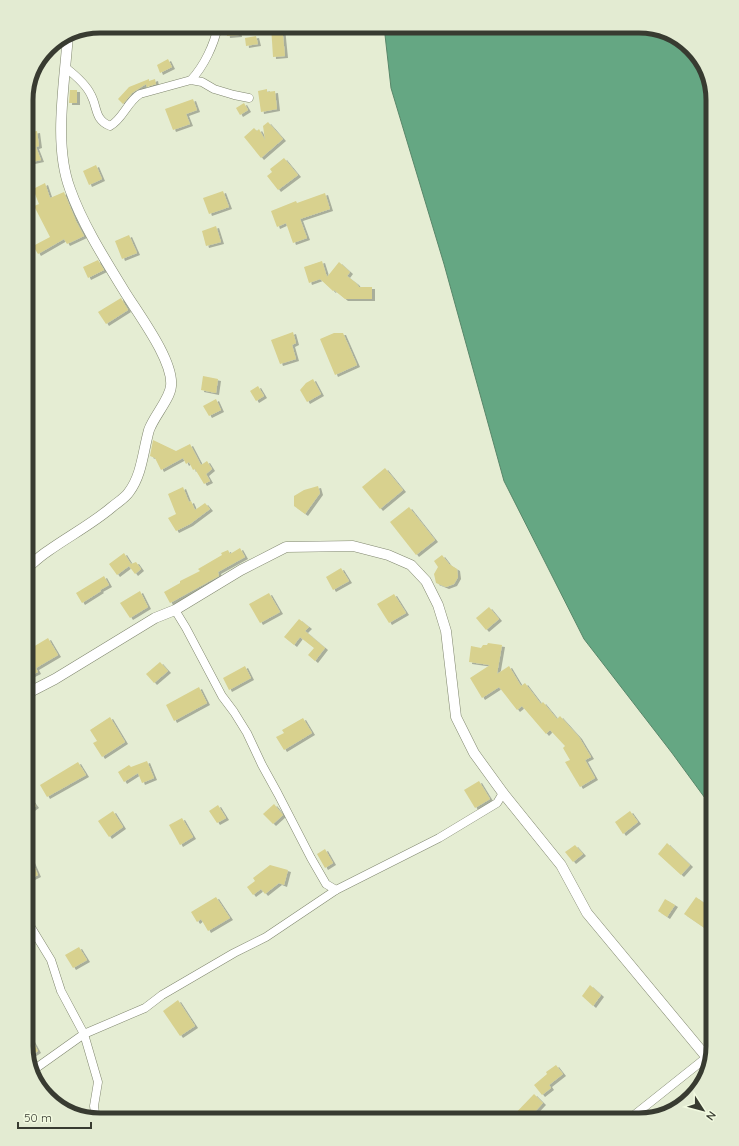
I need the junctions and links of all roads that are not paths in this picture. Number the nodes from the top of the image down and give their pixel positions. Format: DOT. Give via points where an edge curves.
graph roads {
  1 [pos="215,33"];
  2 [pos="68,42"];
  3 [pos="66,68"];
  4 [pos="191,80"];
  5 [pos="249,98"];
  6 [pos="33,563"];
  7 [pos="175,610"];
  8 [pos="33,690"];
  9 [pos="503,793"];
  10 [pos="336,890"];
  11 [pos="33,929"];
  12 [pos="84,1034"];
  13 [pos="705,1054"];
  14 [pos="704,1061"];
  15 [pos="37,1068"];
  16 [pos="95,1113"];
  17 [pos="637,1113"];
  1 -- 4 [label="street" via="198,73"];
  2 -- 3 [label="street"];
  3 -- 4 [label="street" via="92,96 102,123 110,126 116,122 133,98 140,94"];
  3 -- 6 [label="street" via="61,126 64,171 70,190 123,290 144,320 163,355 170,373 171,387 151,424 140,468 128,493 101,516"];
  4 -- 5 [label="street"];
  7 -- 8 [label="street" via="155,618"];
  7 -- 9 [label="street" via="241,570 286,547 353,546 388,555 410,565 426,581 438,604 446,631 456,717 474,753"];
  7 -- 10 [label="street" via="222,696 247,733 314,865 326,884"];
  9 -- 10 [label="street" via="497,803 439,838"];
  9 -- 13 [label="street" via="561,865 587,913"];
  10 -- 12 [label="street" via="266,937 162,995 145,1008"];
  11 -- 12 [label="street" via="51,960 61,991"];
  12 -- 15 [label="street"];
  12 -- 16 [label="street" via="98,1082"];
  14 -- 17 [label="street"];
}
